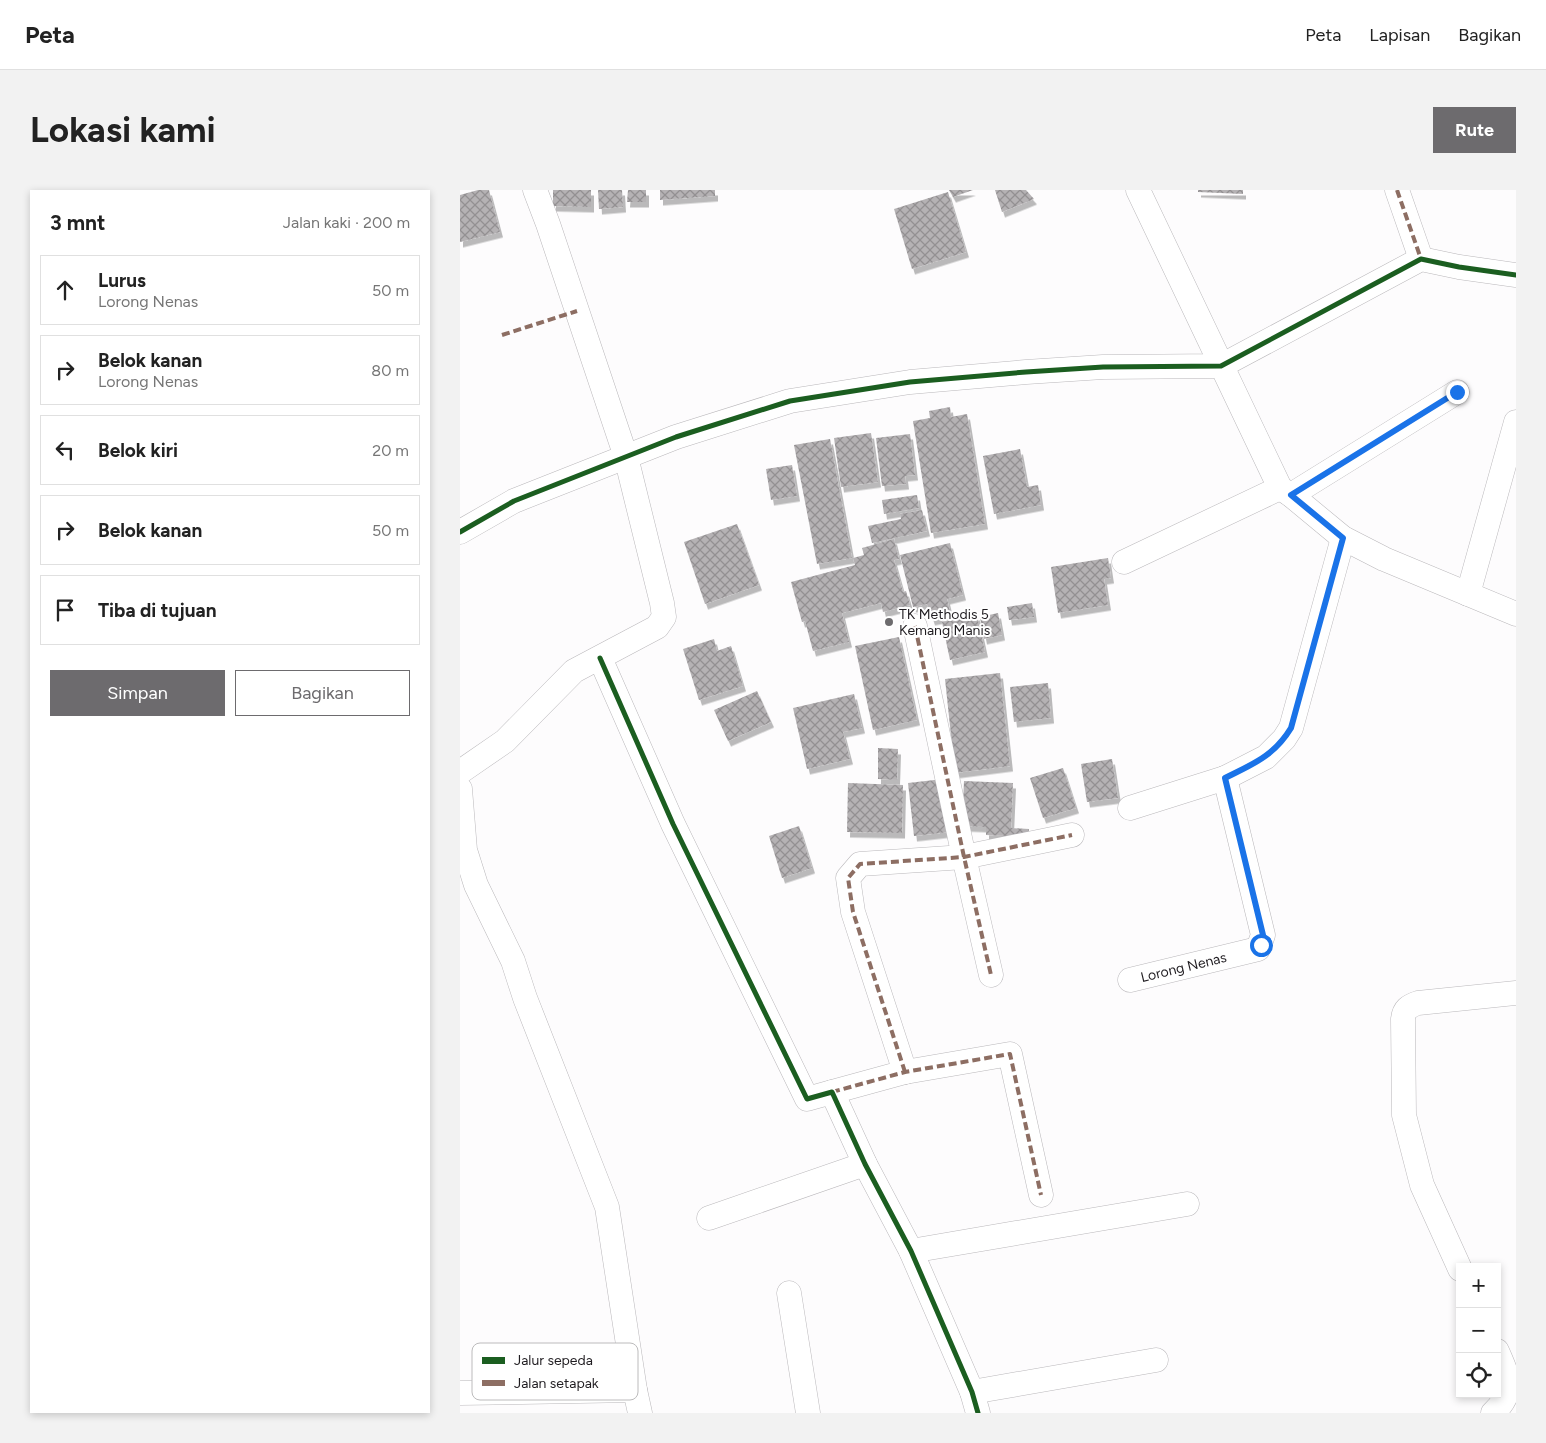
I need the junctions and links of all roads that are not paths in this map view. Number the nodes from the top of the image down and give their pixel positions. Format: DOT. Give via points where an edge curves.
graph roads {
  1 [pos="535,190"];
  2 [pos="1138,190"];
  3 [pos="1397,190"];
  4 [pos="1420,258"];
  5 [pos="1516,275"];
  6 [pos="1221,366"];
  7 [pos="1457,392"];
  8 [pos="1516,422"];
  9 [pos="626,457"];
  10 [pos="1286,491"];
  11 [pos="460,532"];
  12 [pos="1343,538"];
  13 [pos="1124,562"];
  14 [pos="1468,594"];
  15 [pos="1516,614"];
  16 [pos="915,626"];
  17 [pos="600,658"];
  18 [pos="460,772"];
  19 [pos="1225,778"];
  20 [pos="460,789"];
  21 [pos="1130,808"];
  22 [pos="1072,836"];
  23 [pos="964,857"];
  24 [pos="991,975"];
  25 [pos="1130,980"];
  26 [pos="1516,993"];
  27 [pos="904,1072"];
  28 [pos="832,1092"];
  29 [pos="865,1164"];
  30 [pos="1041,1195"];
  31 [pos="1187,1204"];
  32 [pos="709,1218"];
  33 [pos="911,1251"];
  34 [pos="1457,1263"];
  35 [pos="789,1292"];
  36 [pos="628,1343"];
  37 [pos="1498,1353"];
  38 [pos="1156,1360"];
  39 [pos="1513,1390"];
  40 [pos="637,1400"];
  41 [pos="975,1403"];
  42 [pos="640,1413"];
  43 [pos="808,1413"];
  44 [pos="1493,1413"];
  1 -- 9 [label="street"];
  2 -- 6 [label="street"];
  3 -- 4 [label="street"];
  4 -- 5 [label="street"];
  4 -- 6 [label="street"];
  6 -- 9 [label="street" via="1103,367 910,382 790,401 676,437"];
  6 -- 10 [label="street"];
  7 -- 10 [label="street"];
  8 -- 14 [label="street"];
  9 -- 11 [label="street" via="514,501"];
  9 -- 17 [label="street" via="664,617 657,627"];
  10 -- 12 [label="street"];
  10 -- 13 [label="street"];
  12 -- 14 [label="street"];
  12 -- 19 [label="street" via="1291,728 1266,757"];
  14 -- 15 [label="street"];
  16 -- 23 [label="street"];
  17 -- 18 [label="street" via="574,671 505,741"];
  17 -- 28 [label="street" via="673,824 807,1099"];
  19 -- 21 [label="street"];
  19 -- 25 [label="street, Lorong Nenas" via="1263,935 1261,945 1258,949"];
  20 -- 36 [label="street" via="465,850 476,885 513,962 524,998 607,1208"];
  22 -- 23 [label="street"];
  23 -- 24 [label="street"];
  23 -- 27 [label="street" via="860,864 848,878 853,912"];
  26 -- 34 [label="street" via="1418,1003 1404,1012 1404,1115 1422,1185"];
  27 -- 28 [label="street"];
  27 -- 30 [label="street" via="1010,1054"];
  28 -- 29 [label="street"];
  29 -- 32 [label="street"];
  29 -- 33 [label="street"];
  31 -- 33 [label="street"];
  33 -- 41 [label="street"];
  35 -- 43 [label="street"];
  37 -- 39 [label="street"];
  38 -- 41 [label="street"];
  39 -- 44 [label="street"];
  40 -- 42 [label="street"];
}
